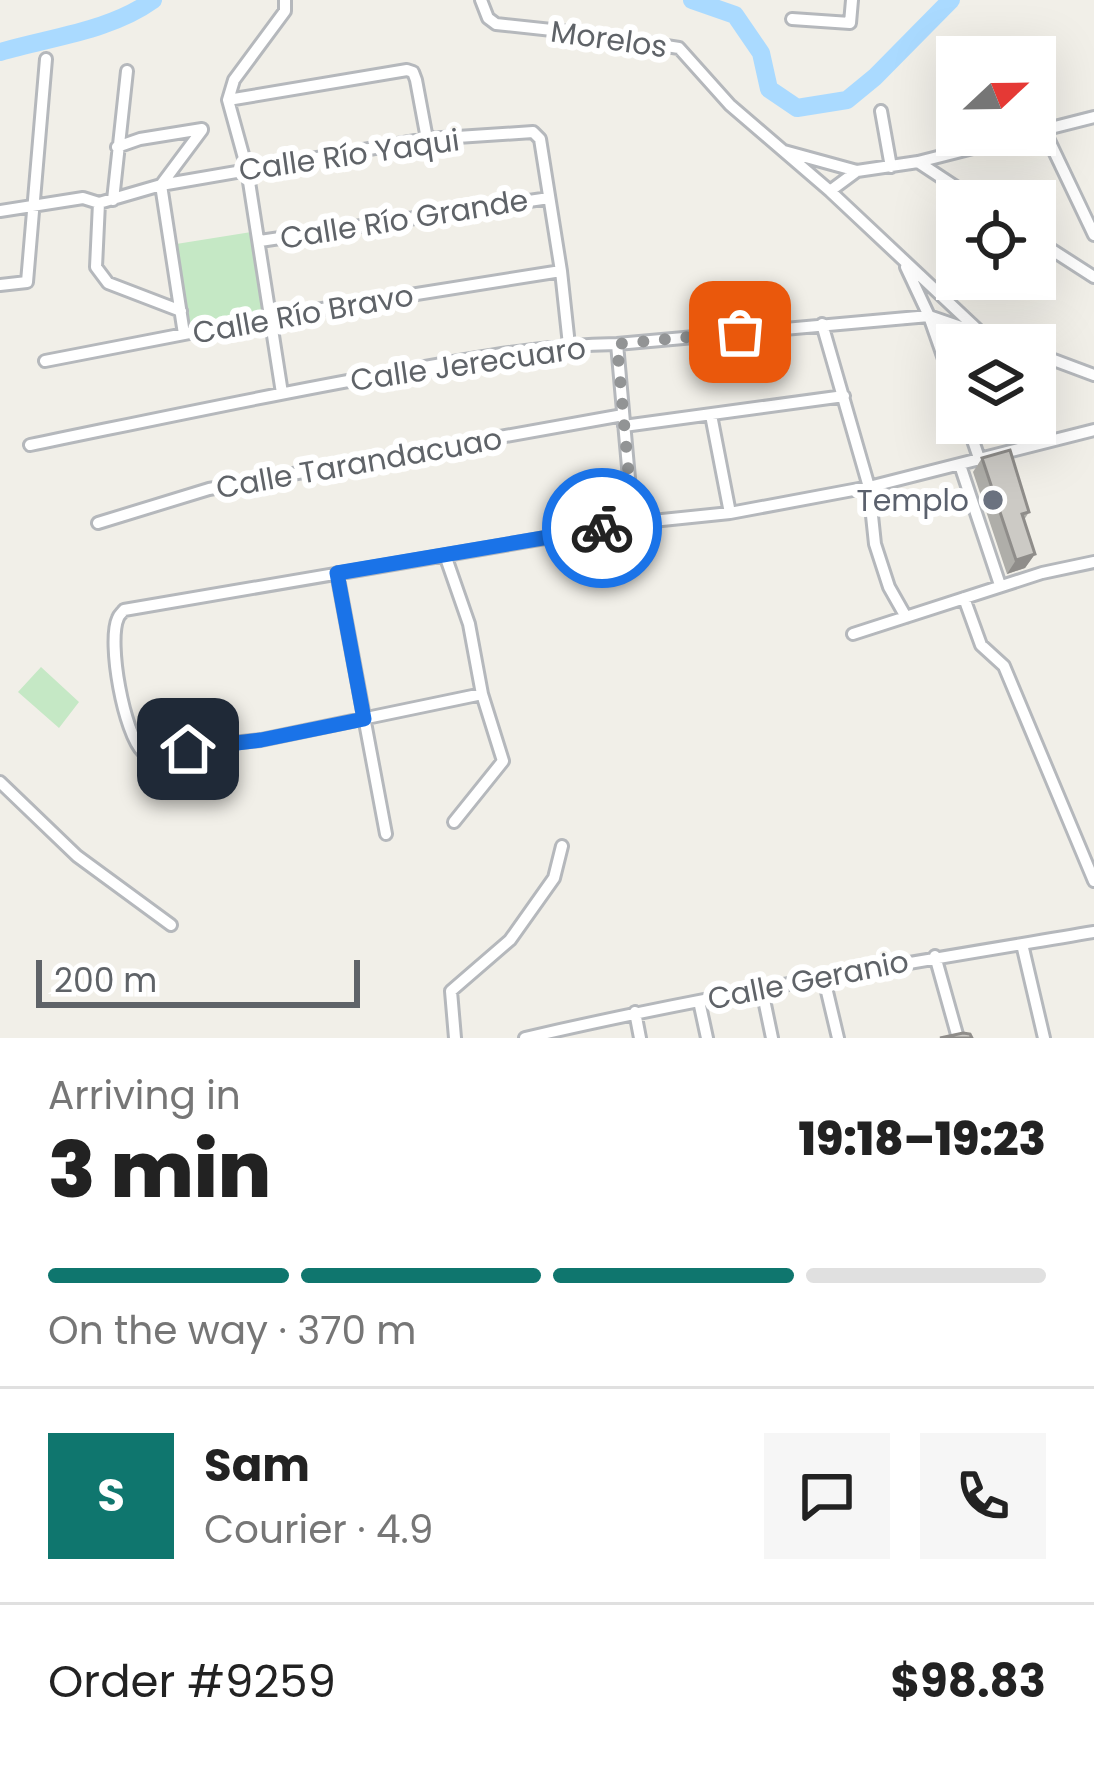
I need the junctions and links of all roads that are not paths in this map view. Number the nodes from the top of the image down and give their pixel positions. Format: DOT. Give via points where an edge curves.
graph roads {
  1 [pos="299,0"];
  2 [pos="852,0"];
  3 [pos="479,1"];
  4 [pos="285,6"];
  5 [pos="792,19"];
  6 [pos="46,59"];
  7 [pos="127,70"];
  8 [pos="228,100"];
  9 [pos="881,111"];
  10 [pos="1094,117"];
  11 [pos="1056,127"];
  12 [pos="427,139"];
  13 [pos="117,147"];
  14 [pos="781,150"];
  15 [pos="942,156"];
  16 [pos="1053,156"];
  17 [pos="918,162"];
  18 [pos="891,167"];
  19 [pos="247,169"];
  20 [pos="857,171"];
  21 [pos="945,180"];
  22 [pos="161,184"];
  23 [pos="830,191"];
  24 [pos="549,198"];
  25 [pos="106,201"];
  26 [pos="32,208"];
  27 [pos="0,211"];
  28 [pos="1094,235"];
  29 [pos="260,241"];
  30 [pos="1056,252"];
  31 [pos="902,258"];
  32 [pos="561,271"];
  33 [pos="1094,277"];
  34 [pos="0,285"];
  35 [pos="181,311"];
  36 [pos="272,316"];
  37 [pos="929,316"];
  38 [pos="822,324"];
  39 [pos="953,324"];
  40 [pos="972,324"];
  41 [pos="184,334"];
  42 [pos="936,336"];
  43 [pos="617,344"];
  44 [pos="569,345"];
  45 [pos="45,361"];
  46 [pos="1056,361"];
  47 [pos="1094,375"];
  48 [pos="281,393"];
  49 [pos="844,396"];
  50 [pos="711,416"];
  51 [pos="624,421"];
  52 [pos="1094,430"];
  53 [pos="974,444"];
  54 [pos="30,445"];
  55 [pos="980,461"];
  56 [pos="959,465"];
  57 [pos="868,487"];
  58 [pos="730,513"];
  59 [pos="633,523"];
  60 [pos="98,524"];
  61 [pos="445,555"];
  62 [pos="1094,562"];
  63 [pos="337,573"];
  64 [pos="1000,585"];
  65 [pos="964,598"];
  66 [pos="906,617"];
  67 [pos="853,634"];
  68 [pos="482,694"];
  69 [pos="364,719"];
  70 [pos="0,782"];
  71 [pos="454,822"];
  72 [pos="386,834"];
  73 [pos="562,846"];
  74 [pos="1088,848"];
  75 [pos="1094,881"];
  76 [pos="171,926"];
  77 [pos="1094,932"];
  78 [pos="1022,944"];
  79 [pos="935,956"];
  80 [pos="824,979"];
  81 [pos="762,990"];
  82 [pos="699,1000"];
  83 [pos="635,1012"];
  84 [pos="571,1033"];
  85 [pos="455,1038"];
  86 [pos="525,1038"];
  87 [pos="640,1038"];
  88 [pos="707,1038"];
  89 [pos="772,1038"];
  90 [pos="838,1038"];
  91 [pos="958,1038"];
  92 [pos="1043,1038"];
  1 -- 4 [label="street"];
  2 -- 5 [label="street" via="850,23"];
  3 -- 14 [label="street, Morelos" via="496,24 679,48"];
  4 -- 8 [label="street"];
  6 -- 26 [label="street"];
  7 -- 13 [label="street"];
  8 -- 12 [label="street" via="413,71"];
  8 -- 19 [label="street"];
  9 -- 18 [label="street"];
  10 -- 11 [label="street"];
  12 -- 19 [label="street, Calle Río Yaqui"];
  12 -- 24 [label="street, Calle Río Yaqui" via="537,134"];
  13 -- 22 [label="street" via="202,129"];
  13 -- 25 [label="street"];
  14 -- 20 [label="street"];
  14 -- 23 [label="street"];
  15 -- 17 [label="street"];
  16 -- 28 [label="street"];
  17 -- 18 [label="street"];
  17 -- 21 [label="street"];
  18 -- 20 [label="street"];
  19 -- 22 [label="street, Calle Río Yaqui"];
  19 -- 29 [label="street"];
  20 -- 23 [label="street"];
  22 -- 25 [label="street, Calle Río Yaqui"];
  22 -- 35 [label="street"];
  23 -- 31 [label="street"];
  24 -- 29 [label="street, Calle Río Grande"];
  24 -- 32 [label="street"];
  25 -- 26 [label="street, Calle Río Yaqui"];
  25 -- 35 [label="street" via="96,267 108,283"];
  26 -- 27 [label="street, Calle Río Yaqui"];
  26 -- 34 [label="street" via="27,282"];
  29 -- 36 [label="street"];
  30 -- 33 [label="street"];
  31 -- 37 [label="street"];
  31 -- 40 [label="street"];
  32 -- 36 [label="street, Calle Río Bravo"];
  32 -- 44 [label="street"];
  35 -- 41 [label="street"];
  36 -- 41 [label="street, Calle Río Bravo"];
  36 -- 48 [label="street"];
  37 -- 38 [label="street, Calle Jerecuaro"];
  37 -- 39 [label="street, Calle Jerecuaro"];
  37 -- 42 [label="street"];
  38 -- 43 [label="street, Calle Jerecuaro"];
  38 -- 49 [label="street"];
  41 -- 45 [label="street, Calle Río Bravo"];
  43 -- 44 [label="street, Calle Jerecuaro"];
  43 -- 51 [label="street"];
  44 -- 48 [label="street, Calle Jerecuaro"];
  46 -- 47 [label="street"];
  48 -- 54 [label="street, Calle Jerecuaro"];
  49 -- 50 [label="street, Calle Tarandacuao"];
  49 -- 57 [label="street"];
  50 -- 51 [label="street, Calle Tarandacuao"];
  50 -- 58 [label="street"];
  51 -- 59 [label="street"];
  51 -- 60 [label="street, Calle Tarandacuao" via="209,489"];
  52 -- 55 [label="street"];
  53 -- 55 [label="street"];
  55 -- 56 [label="street"];
  56 -- 57 [label="street"];
  56 -- 64 [label="street"];
  57 -- 58 [label="street"];
  57 -- 66 [label="street" via="875,544"];
  58 -- 59 [label="street"];
  59 -- 61 [label="street"];
  61 -- 63 [label="street"];
  61 -- 68 [label="street"];
  62 -- 64 [label="street"];
  63 -- 69 [label="street"];
  63 -- 69 [label="street" via="124,610 114,658 126,719 143,752"];
  64 -- 65 [label="street"];
  65 -- 66 [label="street"];
  65 -- 74 [label="street"];
  66 -- 67 [label="street"];
  68 -- 69 [label="street"];
  68 -- 71 [label="street" via="502,760"];
  69 -- 72 [label="street"];
  70 -- 76 [label="street" via="76,856"];
  73 -- 85 [label="street" via="554,878 510,940 451,991"];
  74 -- 75 [label="street"];
  77 -- 78 [label="street, Calle Geranio"];
  78 -- 79 [label="street, Calle Geranio"];
  78 -- 92 [label="street"];
  79 -- 80 [label="street, Calle Geranio"];
  79 -- 91 [label="street"];
  80 -- 81 [label="street, Calle Geranio"];
  80 -- 90 [label="street"];
  81 -- 82 [label="street, Calle Geranio"];
  81 -- 89 [label="street"];
  82 -- 83 [label="street, Calle Geranio"];
  82 -- 88 [label="street"];
  83 -- 84 [label="street, Calle Geranio"];
  83 -- 87 [label="street"];
  84 -- 86 [label="street, Calle Geranio"];
}
